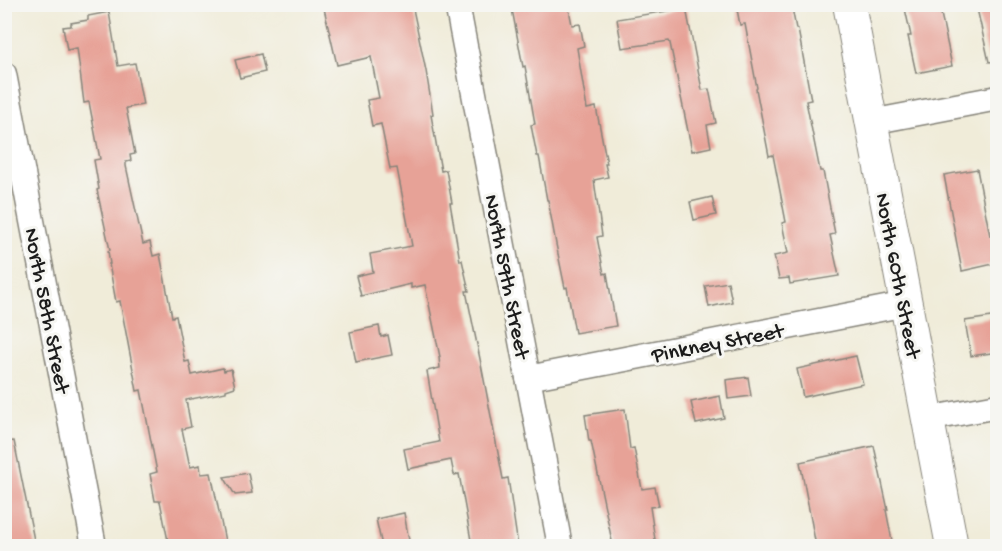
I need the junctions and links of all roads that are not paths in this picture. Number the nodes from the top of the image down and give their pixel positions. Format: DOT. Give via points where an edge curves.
graph roads {
  1 [pos="457,4"];
  2 [pos="849,4"];
  3 [pos="4,74"];
  4 [pos="998,98"];
  5 [pos="872,122"];
  6 [pos="906,304"];
  7 [pos="528,378"];
  8 [pos="998,406"];
  9 [pos="927,419"];
  10 [pos="94,546"];
  11 [pos="560,546"];
  12 [pos="952,546"];
  1 -- 7 [label="street, North 59th Street"];
  2 -- 5 [label="main road, North 60th Street"];
  3 -- 10 [label="street, North 58th Street"];
  4 -- 5 [label="street"];
  5 -- 6 [label="main road, North 60th Street"];
  6 -- 7 [label="street, Pinkney Street"];
  6 -- 9 [label="main road, North 60th Street"];
  7 -- 11 [label="street, North 59th Street"];
  8 -- 9 [label="street"];
  9 -- 12 [label="main road, North 60th Street"];
}
